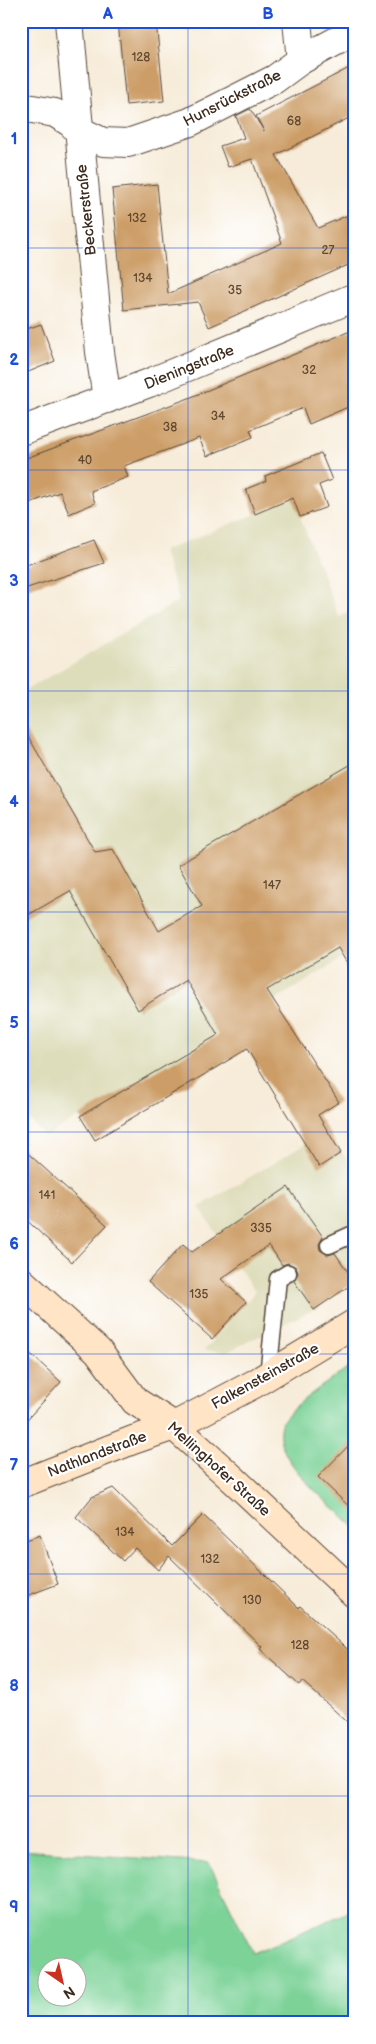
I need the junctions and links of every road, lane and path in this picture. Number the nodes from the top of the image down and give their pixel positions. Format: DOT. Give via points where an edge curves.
graph roads {
  1 [pos="69,21"];
  2 [pos="297,21"];
  3 [pos="355,31"];
  4 [pos="301,60"];
  5 [pos="21,107"];
  6 [pos="78,130"];
  7 [pos="355,297"];
  8 [pos="107,399"];
  9 [pos="21,431"];
  10 [pos="355,1237"];
  11 [pos="329,1245"];
  12 [pos="288,1273"];
  13 [pos="21,1281"];
  14 [pos="355,1323"];
  15 [pos="268,1376"];
  16 [pos="174,1426"];
  17 [pos="21,1484"];
  18 [pos="355,1594"];
  1 -- 6 [label="street, Beckerstraße"];
  2 -- 4 [label="street"];
  3 -- 4 [label="street, Hunsrückstraße"];
  4 -- 6 [label="street, Hunsrückstraße" via="274,79 190,122 128,143 103,142"];
  5 -- 6 [label="street, Hunsrückstraße" via="55,113"];
  6 -- 8 [label="street, Beckerstraße"];
  7 -- 8 [label="street, Dieningstraße"];
  8 -- 9 [label="street, Dieningstraße"];
  10 -- 11 [label="lane" via="351,1235"];
  12 -- 15 [label="lane" via="278,1279"];
  13 -- 16 [label="main road, Mellinghofer Straße" via="98,1351 135,1401"];
  14 -- 15 [label="main road, Falkensteinstraße"];
  15 -- 16 [label="main road, Falkensteinstraße"];
  16 -- 17 [label="main road, Nathlandstraße"];
  16 -- 18 [label="main road, Mellinghofer Straße"];
}
